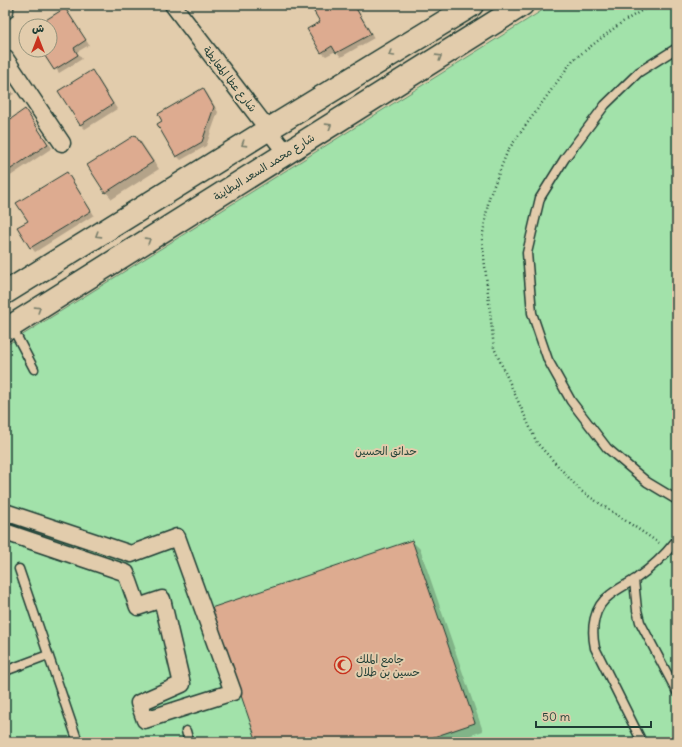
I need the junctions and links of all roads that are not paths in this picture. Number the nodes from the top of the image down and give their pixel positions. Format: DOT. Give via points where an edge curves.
graph roads {
  1 [pos="5,5"];
  2 [pos="173,5"];
  3 [pos="472,5"];
  4 [pos="522,5"];
  5 [pos="5,11"];
  6 [pos="677,48"];
  7 [pos="5,58"];
  8 [pos="268,129"];
  9 [pos="62,143"];
  10 [pos="286,153"];
  11 [pos="5,292"];
  12 [pos="8,328"];
  13 [pos="34,369"];
  14 [pos="677,500"];
  15 [pos="5,512"];
  16 [pos="5,532"];
  17 [pos="675,542"];
  18 [pos="19,570"];
  19 [pos="634,580"];
  20 [pos="48,655"];
  21 [pos="5,670"];
  22 [pos="677,692"];
  23 [pos="186,731"];
  24 [pos="78,742"];
  25 [pos="189,742"];
  26 [pos="642,742"];
  1 -- 5 [label="street"];
  2 -- 8 [label="street, شارع عطا المعايطة"];
  3 -- 8 [label="street, one-way"];
  10 -- 4 [label="street, شارع محمد السعد البطاينة, one-way"];
  6 -- 14 [label="lane" via="639,72 605,105 565,158 540,198 527,253 532,313 548,360 571,402 606,448 647,482"];
  7 -- 9 [label="street"];
  8 -- 10 [label="street, شارع عطا المعايطة"];
  8 -- 11 [label="street, one-way"];
  12 -- 10 [label="street, شارع محمد السعد البطاينة, one-way"];
  12 -- 13 [label="lane"];
  15 -- 16 [label="street" via="131,554 177,537 233,692 145,720 139,703 182,684 162,599 138,607 126,572"];
  17 -- 19 [label="lane" via="657,562"];
  18 -- 20 [label="lane"];
  19 -- 22 [label="lane" via="640,622"];
  19 -- 26 [label="lane" via="608,596 601,604 593,626 593,637 595,648"];
  20 -- 21 [label="lane"];
  20 -- 24 [label="lane"];
  23 -- 25 [label="lane"];
}
